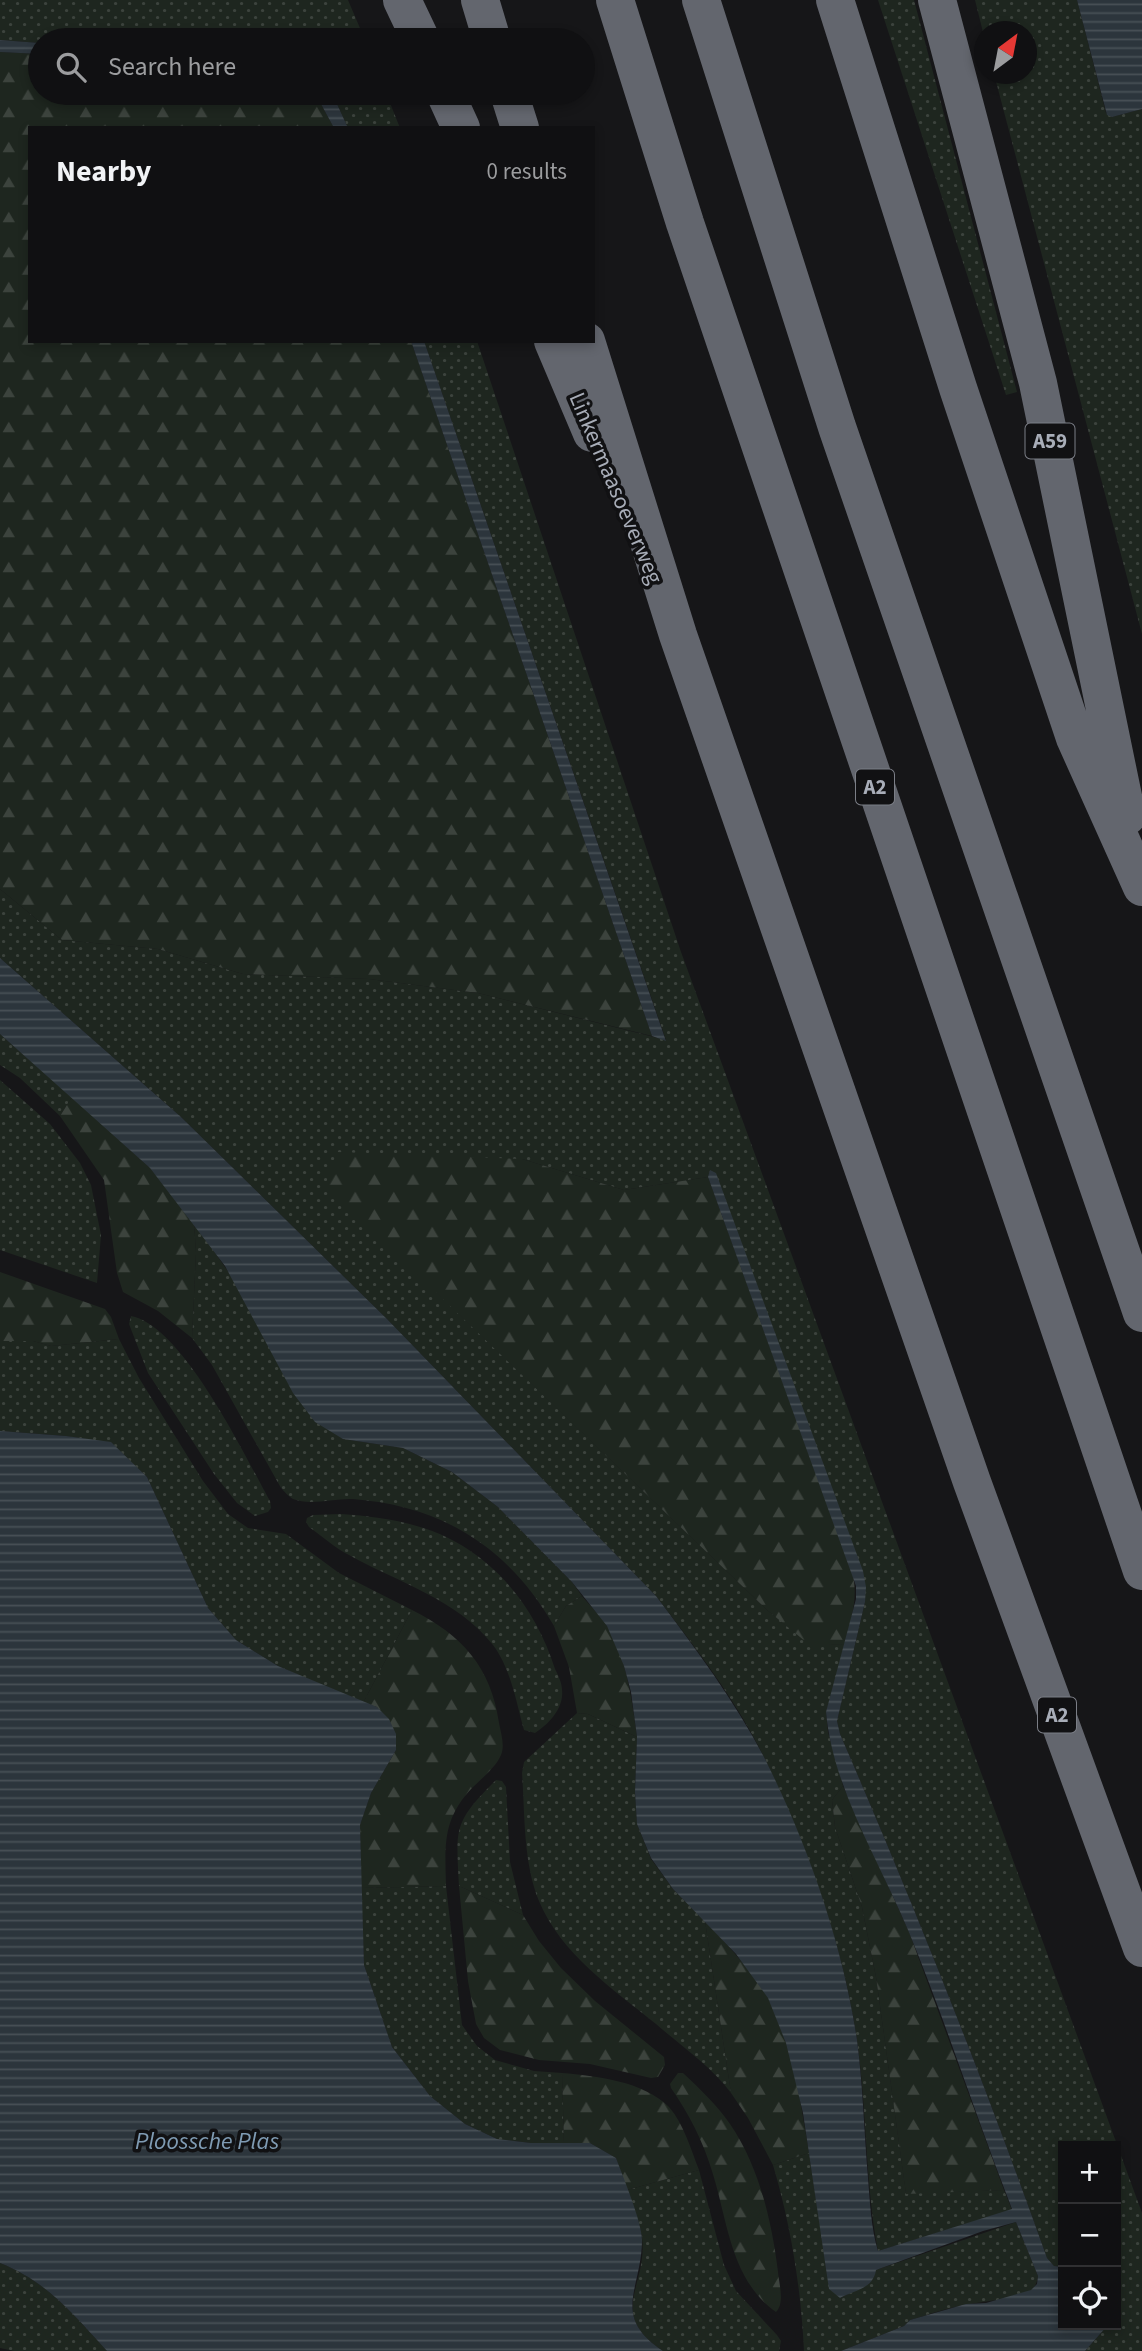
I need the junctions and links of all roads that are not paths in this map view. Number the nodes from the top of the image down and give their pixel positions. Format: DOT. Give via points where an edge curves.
graph roads {
  1 [pos="402,0"];
  2 [pos="480,0"];
  3 [pos="615,0"];
  4 [pos="701,0"];
  5 [pos="835,0"];
  6 [pos="937,0"];
  7 [pos="415,28"];
  8 [pos="488,28"];
  9 [pos="449,105"];
  10 [pos="513,105"];
  11 [pos="459,126"];
  12 [pos="519,126"];
  13 [pos="554,343"];
  14 [pos="587,343"];
  15 [pos="678,635"];
  16 [pos="1142,887"];
  17 [pos="1142,1313"];
  18 [pos="1142,1571"];
  19 [pos="1142,1948"];
  1 -- 7 [label="highway"];
  2 -- 8 [label="highway"];
  3 -- 18 [label="highway, A2" via="689,237"];
  4 -- 17 [label="highway" via="842,440"];
  5 -- 16 [label="highway" via="1075,738"];
  6 -- 16 [label="highway, A59" via="1038,383"];
  9 -- 11 [label="highway"];
  10 -- 12 [label="highway"];
  13 -- 15 [label="highway, Linkermaasoeverweg"];
  14 -- 15 [label="highway, A2"];
  15 -- 19 [label="highway, A2" via="972,1482"];
}
